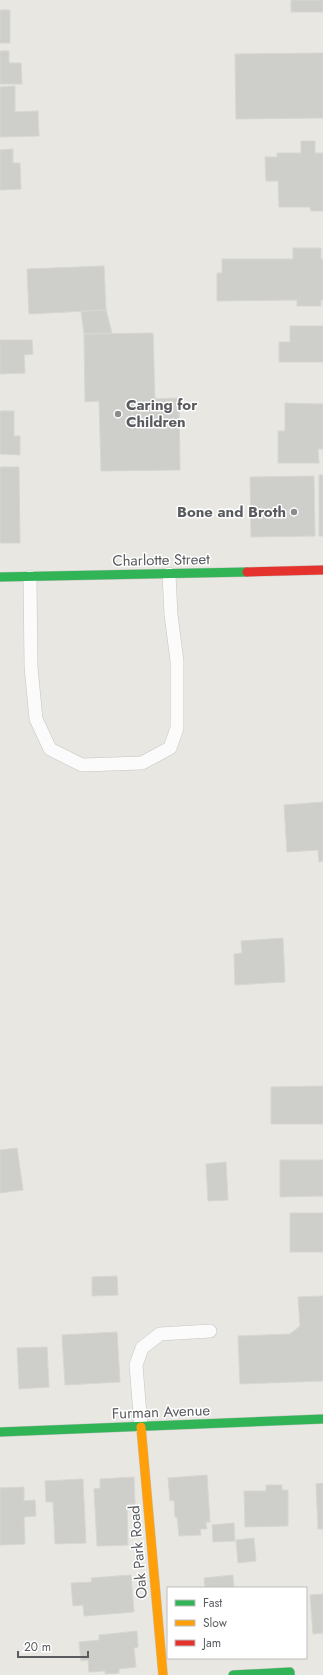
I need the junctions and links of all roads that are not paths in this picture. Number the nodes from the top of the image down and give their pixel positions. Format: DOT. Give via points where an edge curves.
graph roads {
  1 [pos="323,570"];
  2 [pos="169,574"];
  3 [pos="0,577"];
  4 [pos="30,577"];
  5 [pos="210,1331"];
  6 [pos="323,1419"];
  7 [pos="140,1427"];
  8 [pos="0,1432"];
  9 [pos="163,1675"];
  10 [pos="233,1675"];
  11 [pos="290,1675"];
  1 -- 2 [label="street, Charlotte Street"];
  2 -- 4 [label="street, Charlotte Street"];
  2 -- 4 [label="lane" via="177,662 177,728 170,748 142,763 82,765 50,749 36,719 31,667"];
  3 -- 4 [label="street, Charlotte Street"];
  5 -- 7 [label="lane" via="160,1334 142,1348 136,1365"];
  6 -- 7 [label="street, Furman Avenue"];
  7 -- 8 [label="street, Furman Avenue"];
  7 -- 9 [label="street, Oak Park Road"];
  10 -- 11 [label="street" via="290,1672"];
}
